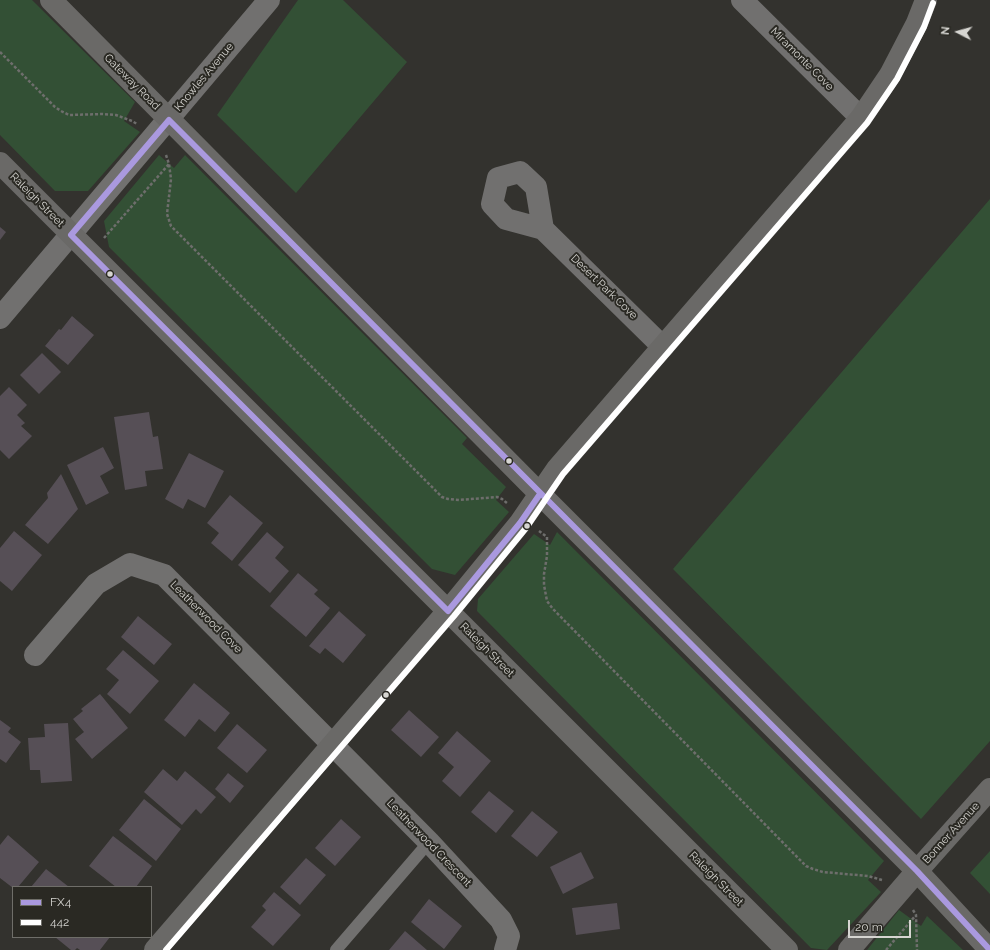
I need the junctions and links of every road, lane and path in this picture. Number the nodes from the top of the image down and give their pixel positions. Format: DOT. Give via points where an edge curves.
graph roads {
  1 [pos="51,0"];
  2 [pos="269,0"];
  3 [pos="742,0"];
  4 [pos="926,0"];
  5 [pos="0,52"];
  6 [pos="122,117"];
  7 [pos="861,118"];
  8 [pos="169,120"];
  9 [pos="0,163"];
  10 [pos="169,164"];
  11 [pos="170,168"];
  12 [pos="543,229"];
  13 [pos="72,234"];
  14 [pos="91,253"];
  15 [pos="0,318"];
  16 [pos="663,347"];
  17 [pos="540,494"];
  18 [pos="502,499"];
  19 [pos="547,537"];
  20 [pos="448,610"];
  21 [pos="35,655"];
  22 [pos="333,745"];
  23 [pos="990,789"];
  24 [pos="429,842"];
  25 [pos="917,871"];
  26 [pos="868,876"];
  27 [pos="155,950"];
  28 [pos="336,950"];
  29 [pos="505,950"];
  30 [pos="787,950"];
  31 [pos="849,950"];
  32 [pos="886,950"];
  33 [pos="917,950"];
  34 [pos="990,950"];
  1 -- 8 [label="street, Gateway Road"];
  2 -- 8 [label="street, Knowles Avenue"];
  3 -- 7 [label="street, Miramonte Cove"];
  4 -- 7 [label="street" via="918,23 890,75"];
  5 -- 6 [label="path" via="61,112 69,115 103,114"];
  7 -- 16 [label="street"];
  8 -- 13 [label="street, Knowles Avenue"];
  8 -- 17 [label="street, Gateway Road"];
  9 -- 13 [label="street, Raleigh Street"];
  10 -- 14 [label="path"];
  11 -- 18 [label="path" via="167,214 171,226 442,497 459,500 497,497"];
  12 -- 16 [label="street, Desert Park Cove"];
  13 -- 14 [label="street, Raleigh Street"];
  13 -- 15 [label="street, Knowles Avenue"];
  14 -- 20 [label="street, Raleigh Street"];
  16 -- 17 [label="street" via="556,470"];
  17 -- 20 [label="street" via="520,523"];
  17 -- 25 [label="street, Gateway Road"];
  19 -- 26 [label="path" via="544,585 547,601 553,609 806,866 822,872"];
  20 -- 22 [label="street"];
  20 -- 30 [label="street, Raleigh Street"];
  21 -- 22 [label="street, Leatherwood Cove" via="96,584 130,564 164,575"];
  22 -- 24 [label="street, Leatherwood Crescent"];
  22 -- 27 [label="street"];
  23 -- 25 [label="street, Bonner Avenue"];
  24 -- 28 [label="lane"];
  24 -- 29 [label="street, Leatherwood Crescent" via="501,920 509,936"];
  25 -- 31 [label="street, Bonner Avenue"];
  25 -- 34 [label="street, Gateway Road"];
  32 -- 33 [label="path" via="916,915"];
}
